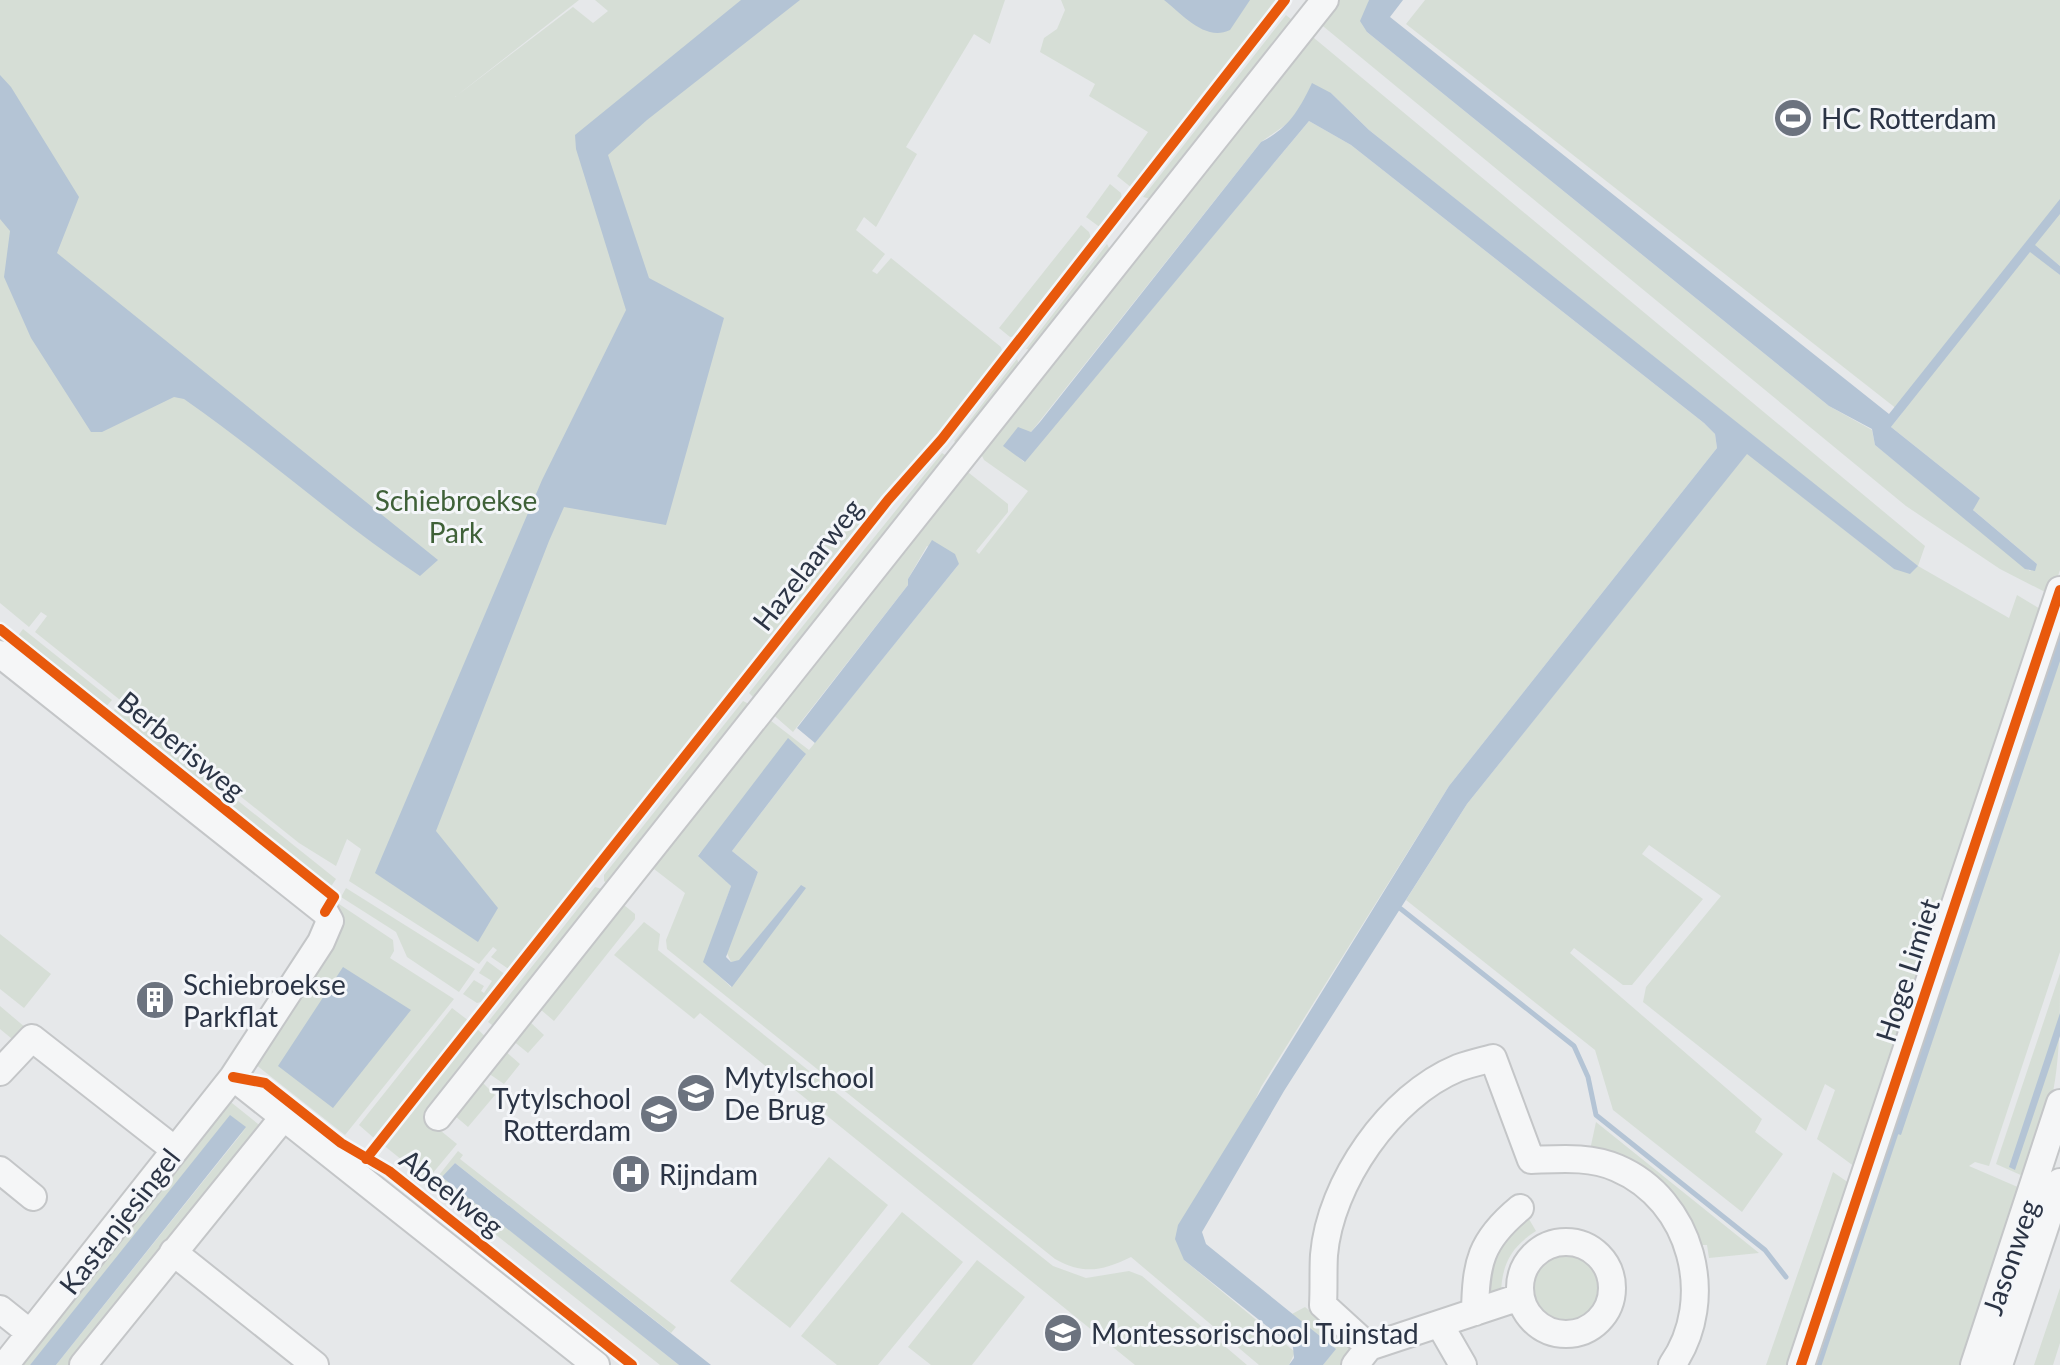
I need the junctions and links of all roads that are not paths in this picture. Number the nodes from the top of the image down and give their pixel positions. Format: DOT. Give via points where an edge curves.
graph roads {
  1 [pos="1325,0"];
  2 [pos="2060,590"];
  3 [pos="0,654"];
  4 [pos="0,1072"];
  5 [pos="233,1077"];
  6 [pos="438,1117"];
  7 [pos="2058,1117"];
  8 [pos="282,1119"];
  9 [pos="175,1150"];
  10 [pos="0,1170"];
  11 [pos="2060,1182"];
  12 [pos="33,1197"];
  13 [pos="1520,1208"];
  14 [pos="173,1252"];
  15 [pos="1520,1297"];
  16 [pos="0,1309"];
  17 [pos="1475,1312"];
  18 [pos="1440,1325"];
  19 [pos="30,1333"];
  20 [pos="1362,1356"];
  21 [pos="5,1365"];
  22 [pos="83,1365"];
  23 [pos="315,1365"];
  24 [pos="596,1365"];
  25 [pos="1463,1365"];
  26 [pos="1672,1365"];
  27 [pos="1801,1365"];
  28 [pos="1974,1365"];
  29 [pos="1999,1365"];
  1 -- 6 [label="street, Hazelaarweg"];
  2 -- 27 [label="street, Hoge Limiet"];
  3 -- 5 [label="street, Berberisweg" via="330,921"];
  4 -- 9 [label="street" via="32,1038"];
  5 -- 8 [label="street, Abeelweg"];
  5 -- 9 [label="street, Kastanjesingel"];
  7 -- 28 [label="street, Jasonweg"];
  8 -- 14 [label="street"];
  8 -- 24 [label="street, Abeelweg"];
  9 -- 19 [label="street, Kastanjesingel"];
  10 -- 12 [label="street"];
  11 -- 29 [label="street, Jasonweg"];
  13 -- 17 [label="street" via="1484,1247 1476,1272"];
  14 -- 22 [label="street"];
  14 -- 23 [label="street"];
  15 -- 17 [label="street"];
  16 -- 19 [label="street"];
  17 -- 18 [label="street"];
  18 -- 20 [label="street"];
  18 -- 25 [label="street"];
  19 -- 21 [label="street, Kastanjesingel"];
  20 -- 26 [label="street" via="1323,1305 1324,1254 1347,1178 1374,1135 1410,1099 1456,1069 1493,1058 1531,1160 1583,1159 1616,1167 1650,1186 1674,1216 1692,1259 1696,1289 1694,1319"];
}
